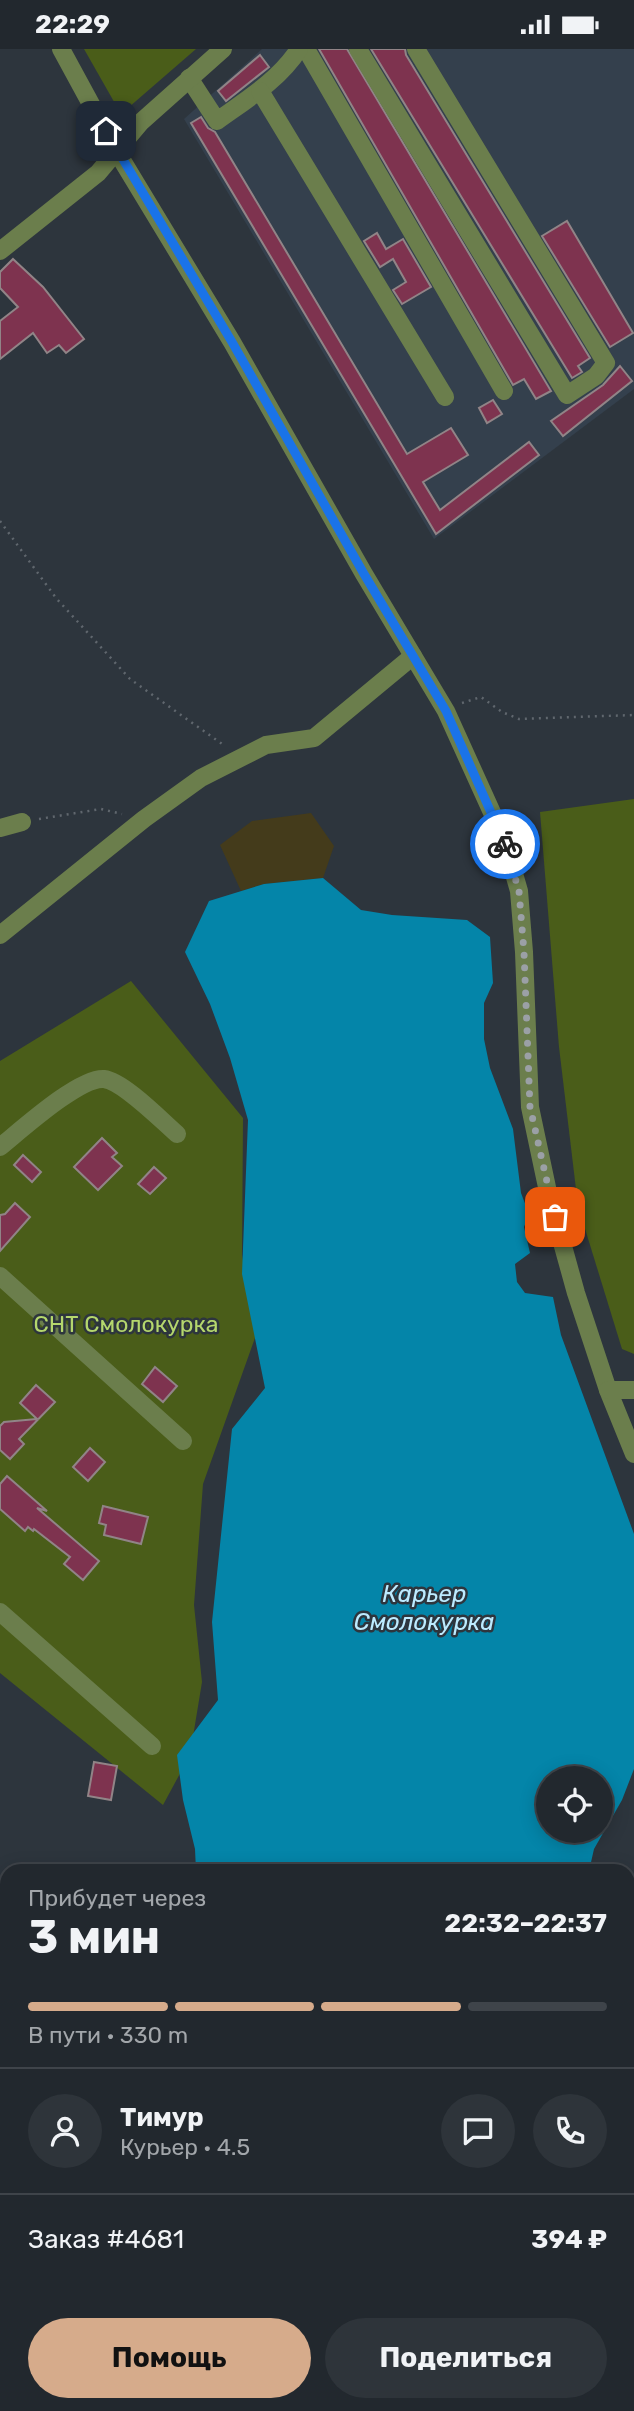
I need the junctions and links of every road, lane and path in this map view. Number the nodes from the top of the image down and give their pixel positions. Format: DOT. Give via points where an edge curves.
graph roads {
  1 [pos="61,49"];
  2 [pos="223,49"];
  3 [pos="299,49"];
  4 [pos="306,49"];
  5 [pos="358,49"];
  6 [pos="416,49"];
  7 [pos="189,78"];
  8 [pos="260,91"];
  9 [pos="117,152"];
  10 [pos="0,251"];
  11 [pos="504,391"];
  12 [pos="445,397"];
  13 [pos="0,521"];
  14 [pos="412,656"];
  15 [pos="446,711"];
  16 [pos="634,715"];
  17 [pos="243,756"];
  18 [pos="144,819"];
  19 [pos="22,822"];
  20 [pos="0,828"];
  21 [pos="0,935"];
  22 [pos="177,1135"];
  23 [pos="0,1147"];
  24 [pos="0,1276"];
  25 [pos="634,1390"];
  26 [pos="608,1391"];
  27 [pos="183,1441"];
  28 [pos="634,1454"];
  29 [pos="0,1612"];
  30 [pos="152,1746"];
  1 -- 9 [label="street"];
  2 -- 7 [label="street"];
  3 -- 8 [label="street"];
  4 -- 11 [label="street"];
  5 -- 6 [label="street" via="567,395 597,376 607,363"];
  7 -- 8 [label="street" via="217,121"];
  7 -- 9 [label="street" via="141,122"];
  8 -- 12 [label="street"];
  9 -- 10 [label="street"];
  9 -- 14 [label="street"];
  13 -- 17 [label="path" via="56,598 130,679"];
  14 -- 15 [label="street"];
  14 -- 17 [label="street" via="314,738 266,745"];
  15 -- 16 [label="path" via="481,697 519,719"];
  15 -- 26 [label="street" via="504,839 519,891 530,1107 548,1192"];
  17 -- 18 [label="street" via="201,778"];
  18 -- 19 [label="path" via="101,809"];
  18 -- 21 [label="street"];
  19 -- 20 [label="street"];
  22 -- 23 [label="street" via="132,1094 105,1079 87,1082"];
  24 -- 27 [label="street"];
  25 -- 26 [label="street"];
  26 -- 28 [label="street"];
  29 -- 30 [label="street"];
}
